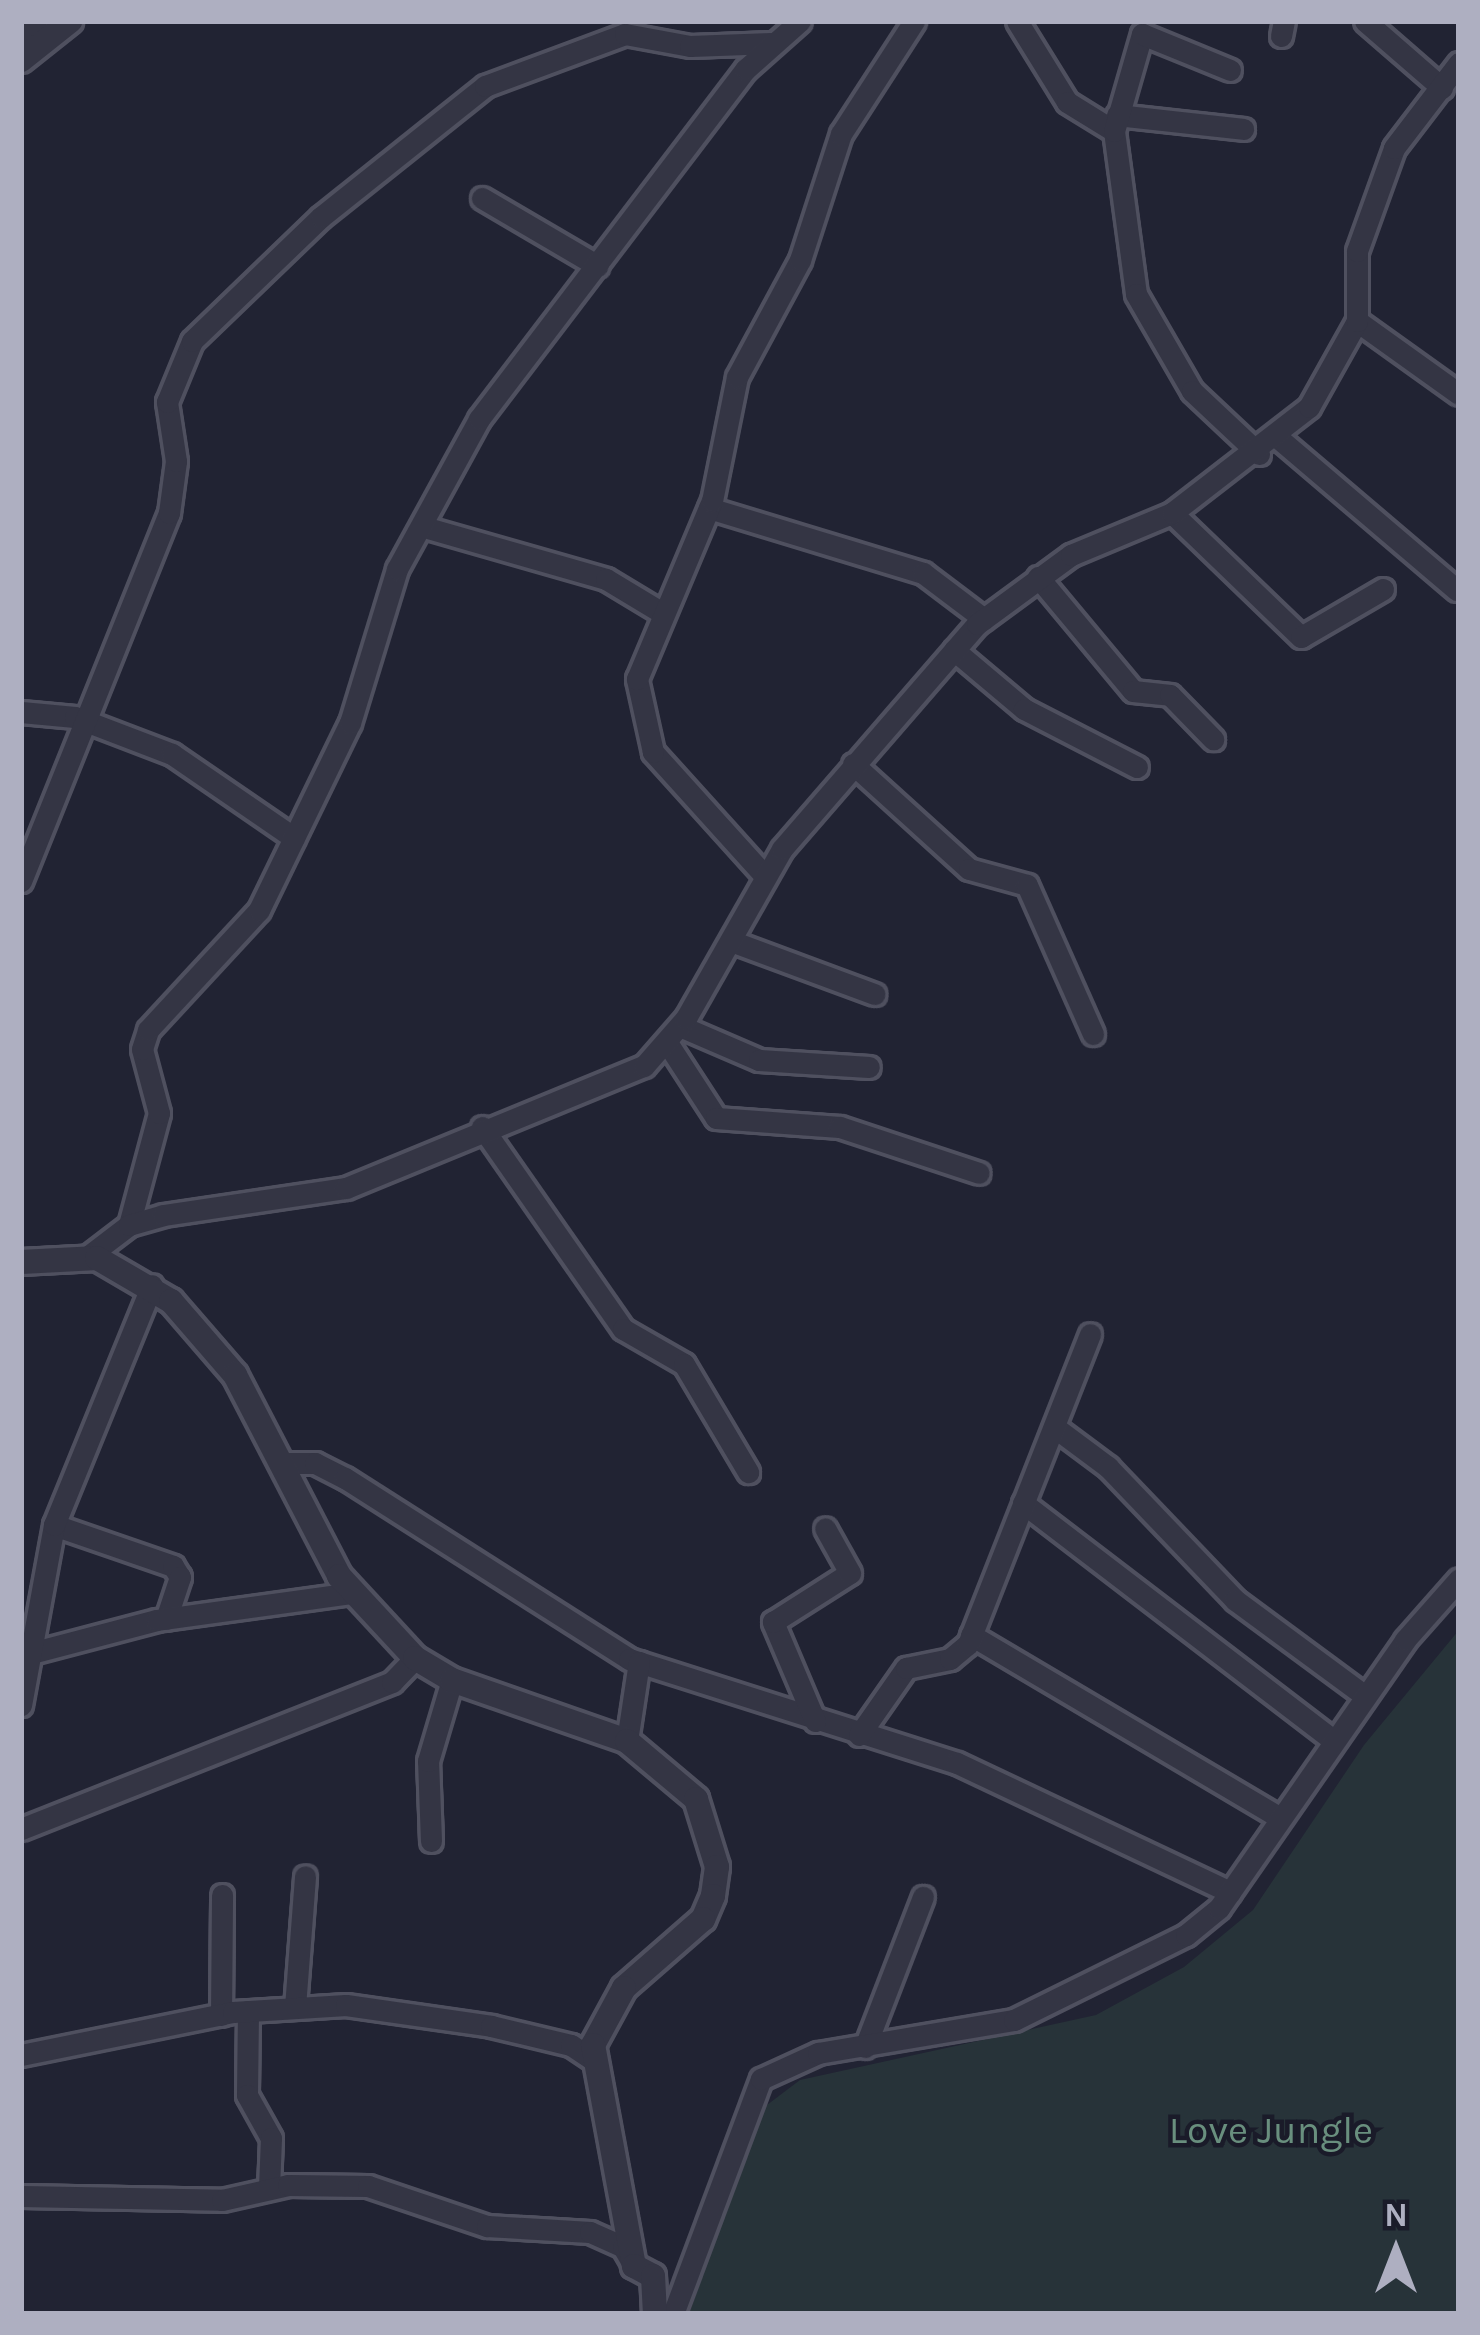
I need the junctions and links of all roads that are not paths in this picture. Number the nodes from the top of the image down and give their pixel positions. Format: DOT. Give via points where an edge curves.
graph roads {
  1 [pos="36,21"];
  2 [pos="70,21"];
  3 [pos="800,21"];
  4 [pos="914,21"];
  5 [pos="1017,21"];
  6 [pos="1365,21"];
  7 [pos="1143,27"];
  8 [pos="21,35"];
  9 [pos="772,44"];
  10 [pos="21,60"];
  11 [pos="1459,63"];
  12 [pos="1230,70"];
  13 [pos="1442,88"];
  14 [pos="1115,123"];
  15 [pos="1243,129"];
  16 [pos="482,198"];
  17 [pos="598,266"];
  18 [pos="1357,321"];
  19 [pos="1459,394"];
  20 [pos="1277,437"];
  21 [pos="1259,454"];
  22 [pos="709,508"];
  23 [pos="1172,513"];
  24 [pos="424,527"];
  25 [pos="1038,577"];
  26 [pos="1384,589"];
  27 [pos="1457,590"];
  28 [pos="659,610"];
  29 [pos="984,619"];
  30 [pos="954,650"];
  31 [pos="21,712"];
  32 [pos="88,722"];
  33 [pos="1213,739"];
  34 [pos="853,764"];
  35 [pos="1136,767"];
  36 [pos="294,838"];
  37 [pos="764,875"];
  38 [pos="21,881"];
  39 [pos="731,941"];
  40 [pos="874,994"];
  41 [pos="1093,1034"];
  42 [pos="674,1035"];
  43 [pos="868,1067"];
  44 [pos="482,1127"];
  45 [pos="979,1173"];
  46 [pos="129,1225"];
  47 [pos="87,1257"];
  48 [pos="21,1262"];
  49 [pos="152,1286"];
  50 [pos="1090,1334"];
  51 [pos="1057,1429"];
  52 [pos="281,1463"];
  53 [pos="748,1472"];
  54 [pos="1023,1502"];
  55 [pos="54,1525"];
  56 [pos="825,1528"];
  57 [pos="1459,1579"];
  58 [pos="351,1593"];
  59 [pos="31,1605"];
  60 [pos="166,1619"];
  61 [pos="971,1635"];
  62 [pos="31,1653"];
  63 [pos="416,1658"];
  64 [pos="639,1662"];
  65 [pos="452,1680"];
  66 [pos="1365,1696"];
  67 [pos="21,1705"];
  68 [pos="815,1721"];
  69 [pos="859,1735"];
  70 [pos="1333,1740"];
  71 [pos="627,1741"];
  72 [pos="1280,1817"];
  73 [pos="21,1829"];
  74 [pos="430,1841"];
  75 [pos="305,1876"];
  76 [pos="1230,1892"];
  77 [pos="222,1894"];
  78 [pos="923,1897"];
  79 [pos="295,2007"];
  80 [pos="248,2011"];
  81 [pos="221,2015"];
  82 [pos="865,2047"];
  83 [pos="21,2055"];
  84 [pos="593,2060"];
  85 [pos="269,2187"];
  86 [pos="21,2196"];
  87 [pos="634,2266"];
  88 [pos="655,2314"];
  89 [pos="673,2314"];
  1 -- 8 [label="street"];
  2 -- 10 [label="street"];
  3 -- 9 [label="street"];
  4 -- 22 [label="street" via="841,134 800,260 737,377"];
  5 -- 14 [label="street" via="1066,102"];
  6 -- 13 [label="street"];
  7 -- 12 [label="street"];
  7 -- 14 [label="street"];
  9 -- 17 [label="street"];
  9 -- 32 [label="street" via="690,46 626,34 485,86 221,309 171,380 176,486"];
  11 -- 13 [label="street"];
  13 -- 18 [label="street" via="1394,148 1361,232"];
  14 -- 15 [label="street"];
  14 -- 21 [label="street" via="1136,294 1192,391"];
  16 -- 17 [label="street"];
  17 -- 24 [label="street" via="496,391"];
  18 -- 19 [label="street"];
  18 -- 20 [label="street" via="1309,407"];
  20 -- 21 [label="street"];
  20 -- 27 [label="street"];
  21 -- 23 [label="street"];
  22 -- 28 [label="street"];
  22 -- 29 [label="street" via="923,573"];
  23 -- 25 [label="street"];
  23 -- 26 [label="street" via="1301,637"];
  24 -- 28 [label="street" via="606,579"];
  24 -- 36 [label="street" via="397,569 350,723"];
  25 -- 29 [label="street"];
  25 -- 33 [label="street" via="1133,691 1170,694"];
  28 -- 37 [label="street" via="637,680 645,738"];
  29 -- 30 [label="street"];
  30 -- 34 [label="street"];
  30 -- 35 [label="street" via="1024,709"];
  31 -- 32 [label="street"];
  32 -- 36 [label="street" via="172,754"];
  32 -- 38 [label="street"];
  34 -- 37 [label="street"];
  34 -- 41 [label="street" via="953,858 1028,885"];
  36 -- 46 [label="street" via="259,910 144,1037 159,1113"];
  37 -- 39 [label="street"];
  39 -- 40 [label="street"];
  39 -- 42 [label="street"];
  42 -- 43 [label="street" via="759,1060"];
  42 -- 44 [label="street" via="622,1081"];
  42 -- 45 [label="street" via="716,1118 840,1126"];
  44 -- 46 [label="street" via="346,1188"];
  44 -- 53 [label="street" via="623,1329 684,1364"];
  46 -- 47 [label="street"];
  47 -- 48 [label="street"];
  47 -- 49 [label="street"];
  49 -- 52 [label="street" via="235,1375"];
  49 -- 55 [label="street"];
  50 -- 51 [label="street"];
  51 -- 54 [label="street"];
  51 -- 66 [label="street" via="1108,1467 1235,1600"];
  52 -- 58 [label="street"];
  52 -- 64 [label="street" via="315,1463 345,1478"];
  54 -- 61 [label="street"];
  54 -- 70 [label="street"];
  55 -- 59 [label="street"];
  55 -- 60 [label="street" via="173,1566 180,1577"];
  56 -- 68 [label="street" via="850,1573 773,1622"];
  57 -- 66 [label="street"];
  58 -- 60 [label="street"];
  58 -- 63 [label="street"];
  59 -- 62 [label="street"];
  60 -- 62 [label="street"];
  61 -- 69 [label="street" via="958,1656 907,1668"];
  61 -- 72 [label="street"];
  62 -- 67 [label="street"];
  63 -- 65 [label="street"];
  63 -- 73 [label="street" via="392,1682"];
  64 -- 68 [label="street"];
  64 -- 71 [label="street"];
  65 -- 71 [label="street"];
  65 -- 74 [label="street" via="428,1761"];
  66 -- 70 [label="street"];
  68 -- 69 [label="street"];
  69 -- 76 [label="street" via="975,1770 1068,1823"];
  70 -- 72 [label="street"];
  71 -- 84 [label="street" via="696,1799 717,1867 703,1919 604,2012"];
  72 -- 76 [label="street"];
  75 -- 79 [label="street"];
  76 -- 82 [label="street" via="1186,1935 1050,2008"];
  77 -- 81 [label="street"];
  78 -- 82 [label="street"];
  79 -- 80 [label="street"];
  79 -- 84 [label="street" via="411,2011 571,2045"];
  80 -- 81 [label="street"];
  80 -- 85 [label="street" via="247,2095 271,2138"];
  81 -- 83 [label="street"];
  82 -- 89 [label="street" via="794,2058 760,2079"];
  84 -- 87 [label="street"];
  85 -- 86 [label="street" via="222,2200"];
  85 -- 87 [label="street" via="368,2186 487,2226 577,2228 618,2243"];
  87 -- 88 [label="street" via="652,2276"];
}
